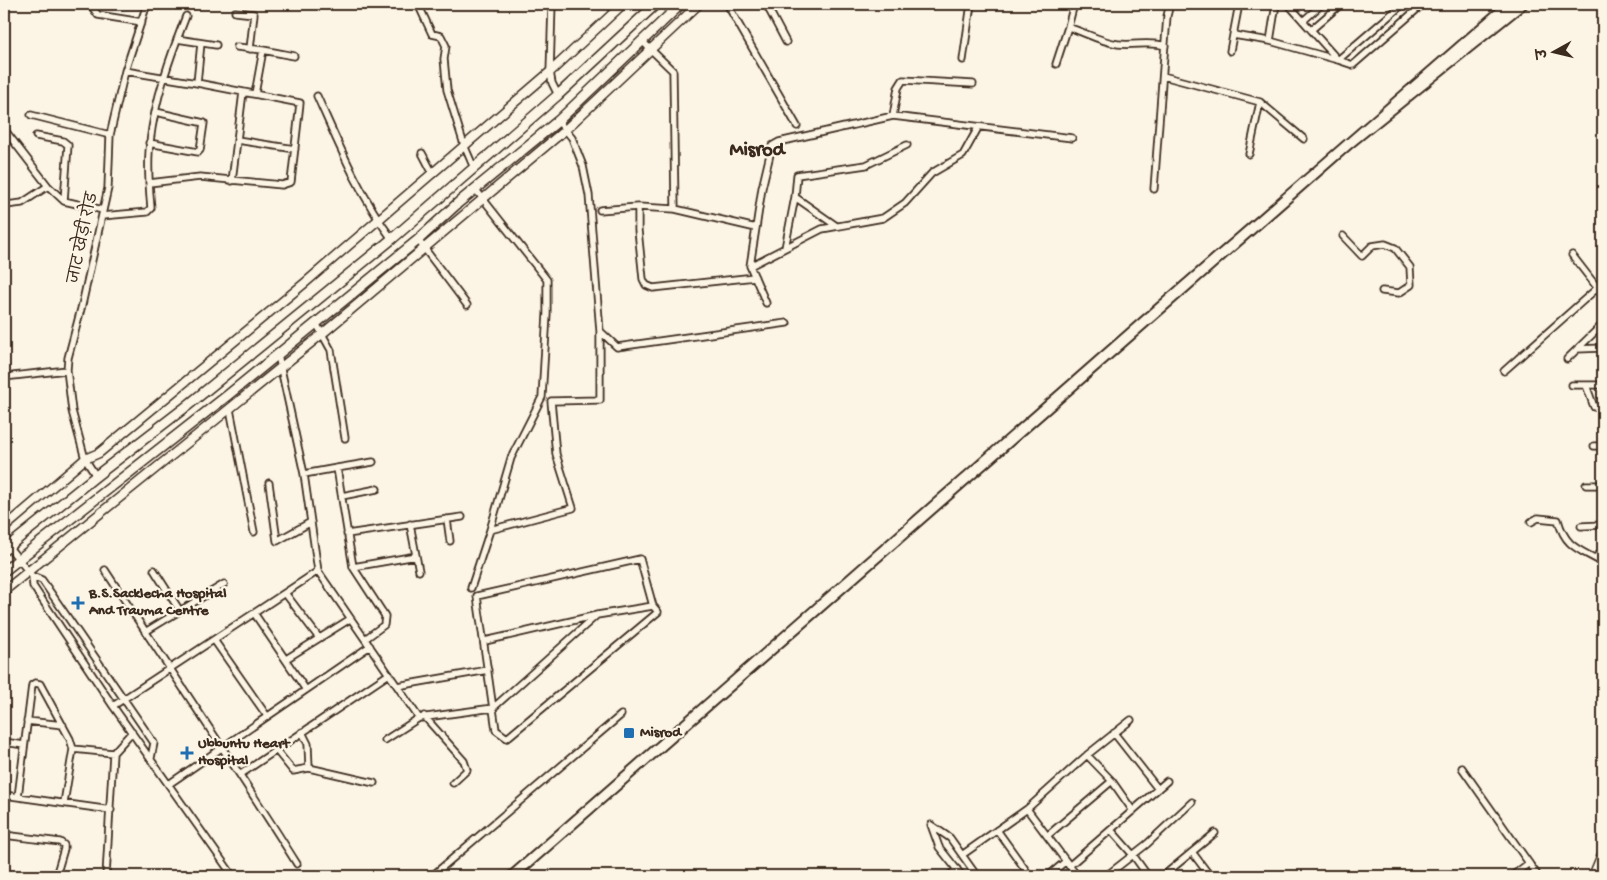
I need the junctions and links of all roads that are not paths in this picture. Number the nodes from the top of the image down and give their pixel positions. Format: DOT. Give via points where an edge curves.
graph roads {
  1 [pos="90,4"];
  2 [pos="147,4"];
  3 [pos="418,4"];
  4 [pos="552,4"];
  5 [pos="622,4"];
  6 [pos="656,4"];
  7 [pos="682,4"];
  8 [pos="698,4"];
  9 [pos="726,4"];
  10 [pos="766,4"];
  11 [pos="971,4"];
  12 [pos="1074,4"];
  13 [pos="1170,4"];
  14 [pos="1238,4"];
  15 [pos="1276,4"];
  16 [pos="1288,4"];
  17 [pos="1322,4"];
  18 [pos="1341,4"];
  19 [pos="1403,4"];
  20 [pos="1422,4"];
  21 [pos="234,12"];
  22 [pos="186,16"];
  23 [pos="1303,20"];
  24 [pos="142,22"];
  25 [pos="1068,27"];
  26 [pos="1311,30"];
  27 [pos="1232,35"];
  28 [pos="177,39"];
  29 [pos="642,41"];
  30 [pos="1270,41"];
  31 [pos="786,42"];
  32 [pos="201,43"];
  33 [pos="216,45"];
  34 [pos="1165,46"];
  35 [pos="237,47"];
  36 [pos="650,48"];
  37 [pos="250,49"];
  38 [pos="263,50"];
  39 [pos="1230,51"];
  40 [pos="294,56"];
  41 [pos="963,60"];
  42 [pos="1338,60"];
  43 [pos="1056,64"];
  44 [pos="126,72"];
  45 [pos="550,72"];
  46 [pos="1163,76"];
  47 [pos="163,77"];
  48 [pos="197,83"];
  49 [pos="973,84"];
  50 [pos="243,92"];
  51 [pos="255,94"];
  52 [pos="558,95"];
  53 [pos="317,96"];
  54 [pos="1260,102"];
  55 [pos="156,112"];
  56 [pos="31,115"];
  57 [pos="893,116"];
  58 [pos="558,121"];
  59 [pos="797,126"];
  60 [pos="978,128"];
  61 [pos="4,129"];
  62 [pos="565,130"];
  63 [pos="110,135"];
  64 [pos="36,136"];
  65 [pos="1072,138"];
  66 [pos="1304,139"];
  67 [pos="236,140"];
  68 [pos="150,143"];
  69 [pos="464,145"];
  70 [pos="907,145"];
  71 [pos="295,149"];
  72 [pos="422,153"];
  73 [pos="1249,154"];
  74 [pos="474,168"];
  75 [pos="432,174"];
  76 [pos="232,181"];
  77 [pos="149,183"];
  78 [pos="48,186"];
  79 [pos="1154,189"];
  80 [pos="476,190"];
  81 [pos="795,197"];
  82 [pos="482,198"];
  83 [pos="64,201"];
  84 [pos="6,204"];
  85 [pos="638,207"];
  86 [pos="675,209"];
  87 [pos="600,210"];
  88 [pos="102,213"];
  89 [pos="377,220"];
  90 [pos="835,225"];
  91 [pos="756,228"];
  92 [pos="1343,236"];
  93 [pos="392,239"];
  94 [pos="418,240"];
  95 [pos="425,248"];
  96 [pos="786,248"];
  97 [pos="1572,255"];
  98 [pos="750,266"];
  99 [pos="755,277"];
  100 [pos="1603,283"];
  101 [pos="1598,288"];
  102 [pos="1382,290"];
  103 [pos="1603,295"];
  104 [pos="766,303"];
  105 [pos="467,305"];
  106 [pos="316,323"];
  107 [pos="787,323"];
  108 [pos="1603,324"];
  109 [pos="600,331"];
  110 [pos="322,334"];
  111 [pos="1603,348"];
  112 [pos="1577,350"];
  113 [pos="278,355"];
  114 [pos="1567,359"];
  115 [pos="281,367"];
  116 [pos="67,370"];
  117 [pos="1504,371"];
  118 [pos="4,376"];
  119 [pos="1572,385"];
  120 [pos="1586,385"];
  121 [pos="1603,385"];
  122 [pos="1603,408"];
  123 [pos="230,409"];
  124 [pos="345,438"];
  125 [pos="1594,446"];
  126 [pos="1603,446"];
  127 [pos="85,459"];
  128 [pos="373,462"];
  129 [pos="336,468"];
  130 [pos="304,474"];
  131 [pos="96,476"];
  132 [pos="269,483"];
  133 [pos="1586,485"];
  134 [pos="1603,485"];
  135 [pos="377,489"];
  136 [pos="342,496"];
  137 [pos="462,517"];
  138 [pos="447,519"];
  139 [pos="311,522"];
  140 [pos="1531,522"];
  141 [pos="410,524"];
  142 [pos="1603,525"];
  143 [pos="1581,526"];
  144 [pos="4,528"];
  145 [pos="490,530"];
  146 [pos="254,532"];
  147 [pos="347,534"];
  148 [pos="450,541"];
  149 [pos="5,546"];
  150 [pos="1603,551"];
  151 [pos="416,556"];
  152 [pos="1595,558"];
  153 [pos="18,560"];
  154 [pos="1603,563"];
  155 [pos="354,567"];
  156 [pos="105,570"];
  157 [pos="154,570"];
  158 [pos="4,571"];
  159 [pos="419,571"];
  160 [pos="318,572"];
  161 [pos="29,574"];
  162 [pos="224,584"];
  163 [pos="471,588"];
  164 [pos="4,591"];
  165 [pos="285,593"];
  166 [pos="653,606"];
  167 [pos="180,611"];
  168 [pos="254,614"];
  169 [pos="597,615"];
  170 [pos="350,619"];
  171 [pos="145,632"];
  172 [pos="319,638"];
  173 [pos="365,639"];
  174 [pos="214,640"];
  175 [pos="485,641"];
  176 [pos="370,646"];
  177 [pos="286,659"];
  178 [pos="169,669"];
  179 [pos="488,670"];
  180 [pos="390,674"];
  181 [pos="397,686"];
  182 [pos="306,690"];
  183 [pos="124,699"];
  184 [pos="113,706"];
  185 [pos="493,708"];
  186 [pos="621,715"];
  187 [pos="267,716"];
  188 [pos="421,717"];
  189 [pos="1130,720"];
  190 [pos="27,721"];
  191 [pos="63,725"];
  192 [pos="132,732"];
  193 [pos="302,732"];
  194 [pos="1114,734"];
  195 [pos="385,740"];
  196 [pos="4,742"];
  197 [pos="24,745"];
  198 [pos="222,747"];
  199 [pos="72,749"];
  200 [pos="276,750"];
  201 [pos="113,753"];
  202 [pos="1087,755"];
  203 [pos="151,758"];
  204 [pos="308,768"];
  205 [pos="1462,768"];
  206 [pos="241,774"];
  207 [pos="1112,781"];
  208 [pos="1167,781"];
  209 [pos="374,783"];
  210 [pos="454,783"];
  211 [pos="169,784"];
  212 [pos="1158,789"];
  213 [pos="4,795"];
  214 [pos="18,797"];
  215 [pos="1192,802"];
  216 [pos="64,803"];
  217 [pos="1027,809"];
  218 [pos="111,810"];
  219 [pos="1133,811"];
  220 [pos="997,830"];
  221 [pos="1111,830"];
  222 [pos="1215,833"];
  223 [pos="4,836"];
  224 [pos="1047,836"];
  225 [pos="1192,852"];
  226 [pos="1603,852"];
  227 [pos="962,855"];
  228 [pos="1133,855"];
  229 [pos="1529,863"];
  230 [pos="297,864"];
  231 [pos="1068,864"];
  232 [pos="957,869"];
  233 [pos="4,874"];
  234 [pos="19,876"];
  235 [pos="56,876"];
  236 [pos="106,876"];
  237 [pos="233,876"];
  238 [pos="432,876"];
  239 [pos="949,876"];
  240 [pos="962,876"];
  241 [pos="977,876"];
  242 [pos="1030,876"];
  243 [pos="1048,876"];
  244 [pos="1077,876"];
  245 [pos="1106,876"];
  246 [pos="1148,876"];
  247 [pos="1165,876"];
  248 [pos="1210,876"];
  249 [pos="1512,876"];
  250 [pos="1538,876"];
  251 [pos="1593,876"];
  1 -- 24 [label="street" via="98,15"];
  2 -- 24 [label="street, जाट खेड़ी रोड"];
  3 -- 69 [label="street" via="432,34 441,36 446,46 447,90"];
  4 -- 45 [label="street"];
  5 -- 45 [label="street"];
  6 -- 52 [label="main road"];
  7 -- 29 [label="main road"];
  8 -- 36 [label="street"];
  9 -- 59 [label="street"];
  10 -- 31 [label="street"];
  11 -- 41 [label="street"];
  12 -- 25 [label="street"];
  13 -- 34 [label="street"];
  14 -- 27 [label="street"];
  15 -- 30 [label="street"];
  16 -- 23 [label="street"];
  17 -- 23 [label="street"];
  18 -- 26 [label="street"];
  19 -- 42 [label="street"];
  20 -- 42 [label="street" via="1353,64"];
  21 -- 37 [label="street" via="254,14"];
  22 -- 28 [label="street"];
  23 -- 26 [label="street"];
  24 -- 44 [label="street, जाट खेड़ी रोड"];
  25 -- 34 [label="street" via="1115,44 1156,43"];
  25 -- 43 [label="street"];
  26 -- 42 [label="street"];
  27 -- 30 [label="street"];
  27 -- 39 [label="street"];
  28 -- 32 [label="street"];
  28 -- 47 [label="street"];
  29 -- 36 [label="street"];
  29 -- 58 [label="main road"];
  30 -- 42 [label="street"];
  32 -- 33 [label="street"];
  32 -- 48 [label="street"];
  34 -- 46 [label="street"];
  35 -- 37 [label="street"];
  36 -- 62 [label="street"];
  36 -- 86 [label="street" via="674,72"];
  37 -- 38 [label="street"];
  38 -- 40 [label="street"];
  38 -- 51 [label="street"];
  44 -- 47 [label="street"];
  44 -- 63 [label="street, जाट खेड़ी रोड"];
  45 -- 52 [label="street"];
  45 -- 69 [label="street"];
  46 -- 54 [label="street"];
  46 -- 79 [label="street"];
  47 -- 48 [label="street"];
  47 -- 55 [label="street"];
  48 -- 50 [label="street"];
  49 -- 57 [label="street" via="903,80 898,88"];
  50 -- 51 [label="street"];
  50 -- 67 [label="street"];
  51 -- 71 [label="street" via="300,103"];
  52 -- 74 [label="main road"];
  53 -- 89 [label="street"];
  54 -- 66 [label="street"];
  54 -- 73 [label="street"];
  55 -- 68 [label="street"];
  55 -- 68 [label="street" via="204,123 200,150"];
  56 -- 63 [label="street"];
  57 -- 60 [label="street"];
  57 -- 91 [label="street" via="772,146"];
  58 -- 62 [label="street"];
  58 -- 80 [label="main road"];
  60 -- 65 [label="street"];
  60 -- 90 [label="street" via="964,155 932,173 905,203 883,218"];
  61 -- 78 [label="street"];
  62 -- 82 [label="street"];
  62 -- 109 [label="street" via="572,138 583,166 589,195"];
  63 -- 88 [label="street, जाट खेड़ी रोड" via="108,188"];
  64 -- 83 [label="street" via="68,145"];
  67 -- 71 [label="street"];
  67 -- 76 [label="street"];
  68 -- 77 [label="street"];
  69 -- 74 [label="street"];
  69 -- 75 [label="street"];
  70 -- 81 [label="street" via="866,165 797,174"];
  71 -- 76 [label="street" via="291,182 282,185"];
  72 -- 75 [label="street"];
  74 -- 93 [label="main road"];
  75 -- 89 [label="street"];
  76 -- 77 [label="street" via="200,177"];
  77 -- 88 [label="street" via="150,211"];
  78 -- 83 [label="street"];
  78 -- 84 [label="street" via="22,203"];
  80 -- 82 [label="street"];
  80 -- 94 [label="main road"];
  81 -- 90 [label="street"];
  81 -- 96 [label="street"];
  82 -- 95 [label="street"];
  82 -- 145 [label="street" via="547,280 542,398 511,458"];
  83 -- 88 [label="street"];
  85 -- 86 [label="street"];
  85 -- 87 [label="street"];
  85 -- 99 [label="street" via="642,279 646,285 653,288"];
  86 -- 91 [label="street"];
  88 -- 116 [label="street, जाट खेड़ी रोड"];
  89 -- 93 [label="street"];
  89 -- 127 [label="street" via="142,418 99,453"];
  90 -- 96 [label="street" via="822,228"];
  91 -- 98 [label="street"];
  92 -- 102 [label="street" via="1362,256 1372,246 1385,244 1395,248 1410,267 1411,285 1399,293"];
  93 -- 131 [label="main road"];
  94 -- 95 [label="street"];
  94 -- 106 [label="main road"];
  95 -- 105 [label="street"];
  95 -- 110 [label="street"];
  96 -- 98 [label="street"];
  97 -- 101 [label="street"];
  98 -- 99 [label="street"];
  99 -- 104 [label="street"];
  100 -- 101 [label="street"];
  101 -- 103 [label="street"];
  101 -- 117 [label="street"];
  106 -- 110 [label="street"];
  106 -- 113 [label="main road"];
  107 -- 109 [label="street" via="617,347"];
  108 -- 112 [label="street"];
  109 -- 145 [label="street" via="600,400 551,401 556,454 573,508"];
  110 -- 115 [label="street"];
  110 -- 124 [label="street" via="331,350"];
  111 -- 112 [label="street"];
  112 -- 114 [label="street"];
  113 -- 115 [label="street"];
  113 -- 153 [label="main road"];
  115 -- 123 [label="street"];
  115 -- 130 [label="street"];
  116 -- 118 [label="street"];
  116 -- 127 [label="street, जाट खेड़ी रोड" via="72,411"];
  119 -- 120 [label="street"];
  120 -- 121 [label="street"];
  120 -- 122 [label="street" via="1594,407"];
  123 -- 146 [label="street"];
  123 -- 161 [label="street"];
  125 -- 126 [label="street"];
  127 -- 131 [label="street, जाट खेड़ी रोड"];
  127 -- 144 [label="street"];
  128 -- 129 [label="street"];
  129 -- 130 [label="street"];
  129 -- 136 [label="street"];
  130 -- 139 [label="street"];
  131 -- 149 [label="main road"];
  132 -- 139 [label="street" via="277,542"];
  133 -- 134 [label="street"];
  135 -- 136 [label="street"];
  136 -- 147 [label="street"];
  137 -- 138 [label="street"];
  138 -- 141 [label="street"];
  138 -- 148 [label="street"];
  139 -- 160 [label="street"];
  140 -- 152 [label="street" via="1538,518 1558,520 1562,534 1575,548"];
  141 -- 147 [label="street"];
  141 -- 151 [label="street"];
  142 -- 143 [label="street"];
  145 -- 163 [label="street"];
  147 -- 155 [label="street"];
  149 -- 153 [label="street"];
  150 -- 152 [label="street"];
  151 -- 155 [label="street"];
  151 -- 159 [label="street"];
  152 -- 154 [label="street"];
  153 -- 158 [label="main road"];
  153 -- 161 [label="street"];
  155 -- 173 [label="street" via="385,616 384,625"];
  156 -- 171 [label="street"];
  157 -- 167 [label="street"];
  160 -- 165 [label="street"];
  160 -- 170 [label="street"];
  161 -- 164 [label="street"];
  161 -- 183 [label="street" via="42,580"];
  161 -- 184 [label="street" via="33,586"];
  162 -- 167 [label="street"];
  165 -- 168 [label="street"];
  165 -- 172 [label="street"];
  166 -- 169 [label="street"];
  166 -- 175 [label="street" via="640,558 477,596"];
  166 -- 185 [label="street" via="658,612 507,738 496,730"];
  167 -- 171 [label="street"];
  168 -- 174 [label="street"];
  168 -- 177 [label="street"];
  169 -- 175 [label="street"];
  169 -- 185 [label="street"];
  170 -- 172 [label="street"];
  170 -- 173 [label="street"];
  171 -- 178 [label="street"];
  172 -- 177 [label="street"];
  173 -- 176 [label="street"];
  174 -- 178 [label="street"];
  174 -- 187 [label="street"];
  175 -- 179 [label="street"];
  176 -- 180 [label="street"];
  176 -- 182 [label="street"];
  177 -- 182 [label="street"];
  178 -- 183 [label="street"];
  178 -- 198 [label="street"];
  179 -- 181 [label="street"];
  179 -- 185 [label="street"];
  180 -- 181 [label="street"];
  180 -- 193 [label="street"];
  181 -- 188 [label="street"];
  182 -- 187 [label="street"];
  183 -- 184 [label="street"];
  183 -- 203 [label="street" via="154,743"];
  184 -- 192 [label="street"];
  185 -- 188 [label="street"];
  186 -- 238 [label="street"];
  187 -- 198 [label="street"];
  188 -- 195 [label="street"];
  188 -- 210 [label="street" via="467,766"];
  189 -- 194 [label="street"];
  190 -- 191 [label="street"];
  190 -- 191 [label="street" via="32,685 36,683 40,684"];
  190 -- 197 [label="street"];
  191 -- 199 [label="street"];
  192 -- 201 [label="street"];
  192 -- 203 [label="street"];
  193 -- 200 [label="street"];
  193 -- 204 [label="street" via="308,744"];
  194 -- 202 [label="street"];
  194 -- 212 [label="street"];
  196 -- 197 [label="street"];
  197 -- 214 [label="street"];
  198 -- 206 [label="street"];
  198 -- 211 [label="street"];
  199 -- 201 [label="street"];
  199 -- 216 [label="street"];
  200 -- 204 [label="street" via="293,771"];
  200 -- 206 [label="street"];
  201 -- 218 [label="street"];
  202 -- 207 [label="street"];
  202 -- 217 [label="street"];
  203 -- 211 [label="street"];
  204 -- 209 [label="street"];
  205 -- 229 [label="street"];
  206 -- 230 [label="street"];
  207 -- 219 [label="street"];
  207 -- 224 [label="street"];
  208 -- 212 [label="street"];
  211 -- 237 [label="street"];
  212 -- 219 [label="street"];
  213 -- 214 [label="street"];
  214 -- 216 [label="street"];
  215 -- 228 [label="street"];
  216 -- 218 [label="street"];
  217 -- 220 [label="street"];
  217 -- 224 [label="street"];
  218 -- 236 [label="street"];
  219 -- 221 [label="street"];
  220 -- 227 [label="street"];
  220 -- 242 [label="street"];
  221 -- 228 [label="street"];
  221 -- 231 [label="street"];
  222 -- 225 [label="street"];
  223 -- 235 [label="street" via="64,845"];
  224 -- 231 [label="street"];
  225 -- 247 [label="street"];
  225 -- 248 [label="street"];
  226 -- 251 [label="street"];
  227 -- 232 [label="street" via="950,838 931,825 939,847"];
  227 -- 241 [label="street"];
  228 -- 245 [label="street"];
  228 -- 246 [label="street"];
  229 -- 249 [label="street"];
  229 -- 250 [label="street"];
  231 -- 243 [label="street"];
  231 -- 244 [label="street"];
  232 -- 239 [label="street"];
  232 -- 240 [label="street"];
  233 -- 234 [label="street"];
}
